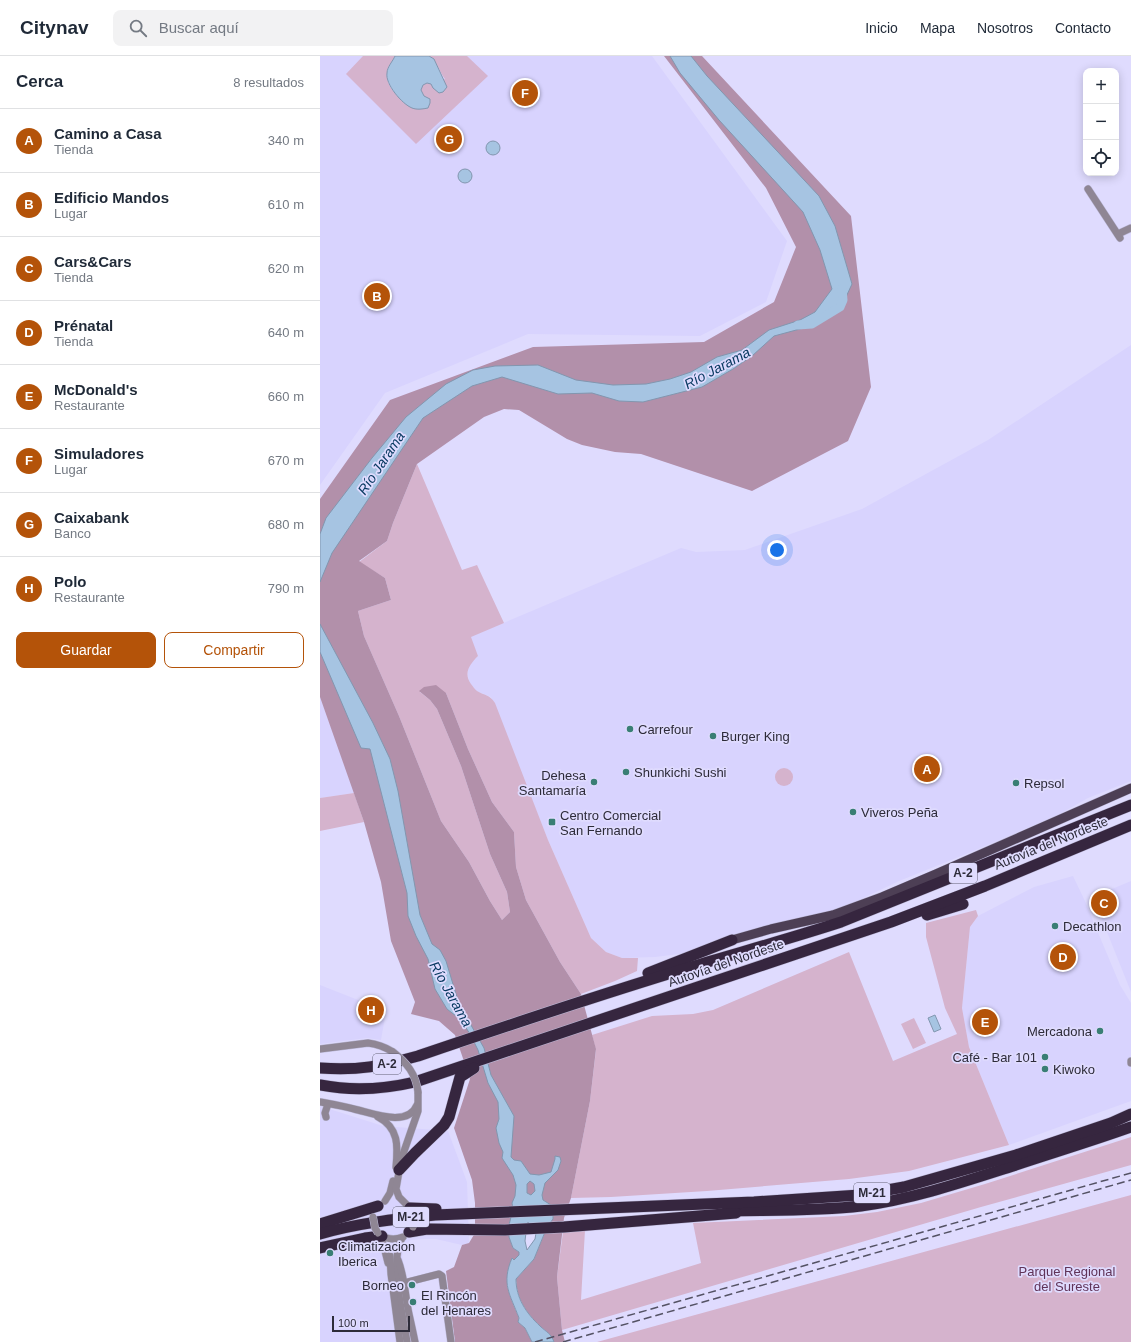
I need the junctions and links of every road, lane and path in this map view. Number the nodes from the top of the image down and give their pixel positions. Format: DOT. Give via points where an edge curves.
graph roads {
  1 [pos="1088,189"];
  2 [pos="1131,228"];
  3 [pos="1131,788"];
  4 [pos="1131,805"];
  5 [pos="1131,826"];
  6 [pos="963,904"];
  7 [pos="892,922"];
  8 [pos="732,940"];
  9 [pos="604,994"];
  10 [pos="320,1049"];
  11 [pos="320,1068"];
  12 [pos="461,1071"];
  13 [pos="320,1085"];
  14 [pos="380,1088"];
  15 [pos="320,1091"];
  16 [pos="418,1100"];
  17 [pos="320,1102"];
  18 [pos="328,1104"];
  19 [pos="369,1112"];
  20 [pos="1131,1114"];
  21 [pos="326,1117"];
  22 [pos="1131,1127"];
  23 [pos="399,1170"];
  24 [pos="382,1203"];
  25 [pos="408,1207"];
  26 [pos="601,1208"];
  27 [pos="779,1210"];
  28 [pos="504,1212"];
  29 [pos="320,1224"];
  30 [pos="408,1232"];
  31 [pos="320,1234"];
  32 [pos="382,1236"];
  33 [pos="365,1238"];
  34 [pos="320,1242"];
  35 [pos="320,1248"];
  36 [pos="393,1255"];
  37 [pos="394,1273"];
  38 [pos="404,1283"];
  39 [pos="400,1342"];
  40 [pos="407,1342"];
  41 [pos="415,1342"];
  42 [pos="451,1342"];
  1 -- 2 [label="street" via="1119,236"];
  3 -- 8 [label="main road" via="936,874 847,910"];
  4 -- 9 [label="highway, Autovía del Nordeste / A-2" via="841,922"];
  5 -- 7 [label="highway, Autovía del Nordeste / A-2"];
  6 -- 7 [label="highway" via="910,920"];
  7 -- 12 [label="highway, Autovía del Nordeste / A-2" via="497,1055"];
  8 -- 9 [label="highway" via="630,980"];
  9 -- 11 [label="highway, Autovía del Nordeste / A-2" via="418,1056 376,1066"];
  10 -- 16 [label="street, bridge" via="368,1043 386,1047 408,1065 415,1079"];
  12 -- 14 [label="highway, A-2"];
  12 -- 23 [label="highway" via="447,1120"];
  13 -- 14 [label="highway, A-2"];
  14 -- 15 [label="highway" via="359,1093"];
  16 -- 19 [label="street" via="414,1110 405,1116 392,1117"];
  16 -- 23 [label="street" via="418,1111"];
  17 -- 18 [label="street"];
  18 -- 19 [label="street"];
  18 -- 21 [label="street"];
  19 -- 24 [label="street" via="389,1125 397,1143 393,1185"];
  20 -- 26 [label="highway, M-21" via="1112,1123 1016,1155 904,1187 860,1195"];
  22 -- 27 [label="highway, M-21" via="927,1192 861,1206"];
  23 -- 25 [label="street" via="396,1189"];
  24 -- 25 [label="street" via="392,1200"];
  24 -- 29 [label="highway"];
  24 -- 32 [label="street, bridge" via="373,1217 373,1222"];
  25 -- 28 [label="highway"];
  25 -- 30 [label="street, bridge" via="414,1219"];
  26 -- 27 [label="highway, M-21"];
  26 -- 28 [label="highway, M-21"];
  27 -- 30 [label="highway" via="564,1227 505,1230 427,1229"];
  28 -- 31 [label="highway, M-21" via="395,1219"];
  28 -- 34 [label="highway, M-21" via="365,1230"];
  30 -- 32 [label="street" via="394,1240"];
  30 -- 36 [label="street"];
  32 -- 33 [label="highway"];
  32 -- 36 [label="street"];
  33 -- 35 [label="highway"];
  33 -- 37 [label="street" via="377,1239 383,1243"];
  36 -- 37 [label="street"];
  36 -- 38 [label="street" via="403,1273"];
  37 -- 39 [label="street"];
  37 -- 40 [label="street"];
  38 -- 41 [label="street"];
  38 -- 42 [label="street" via="439,1274 442,1276"];
}
